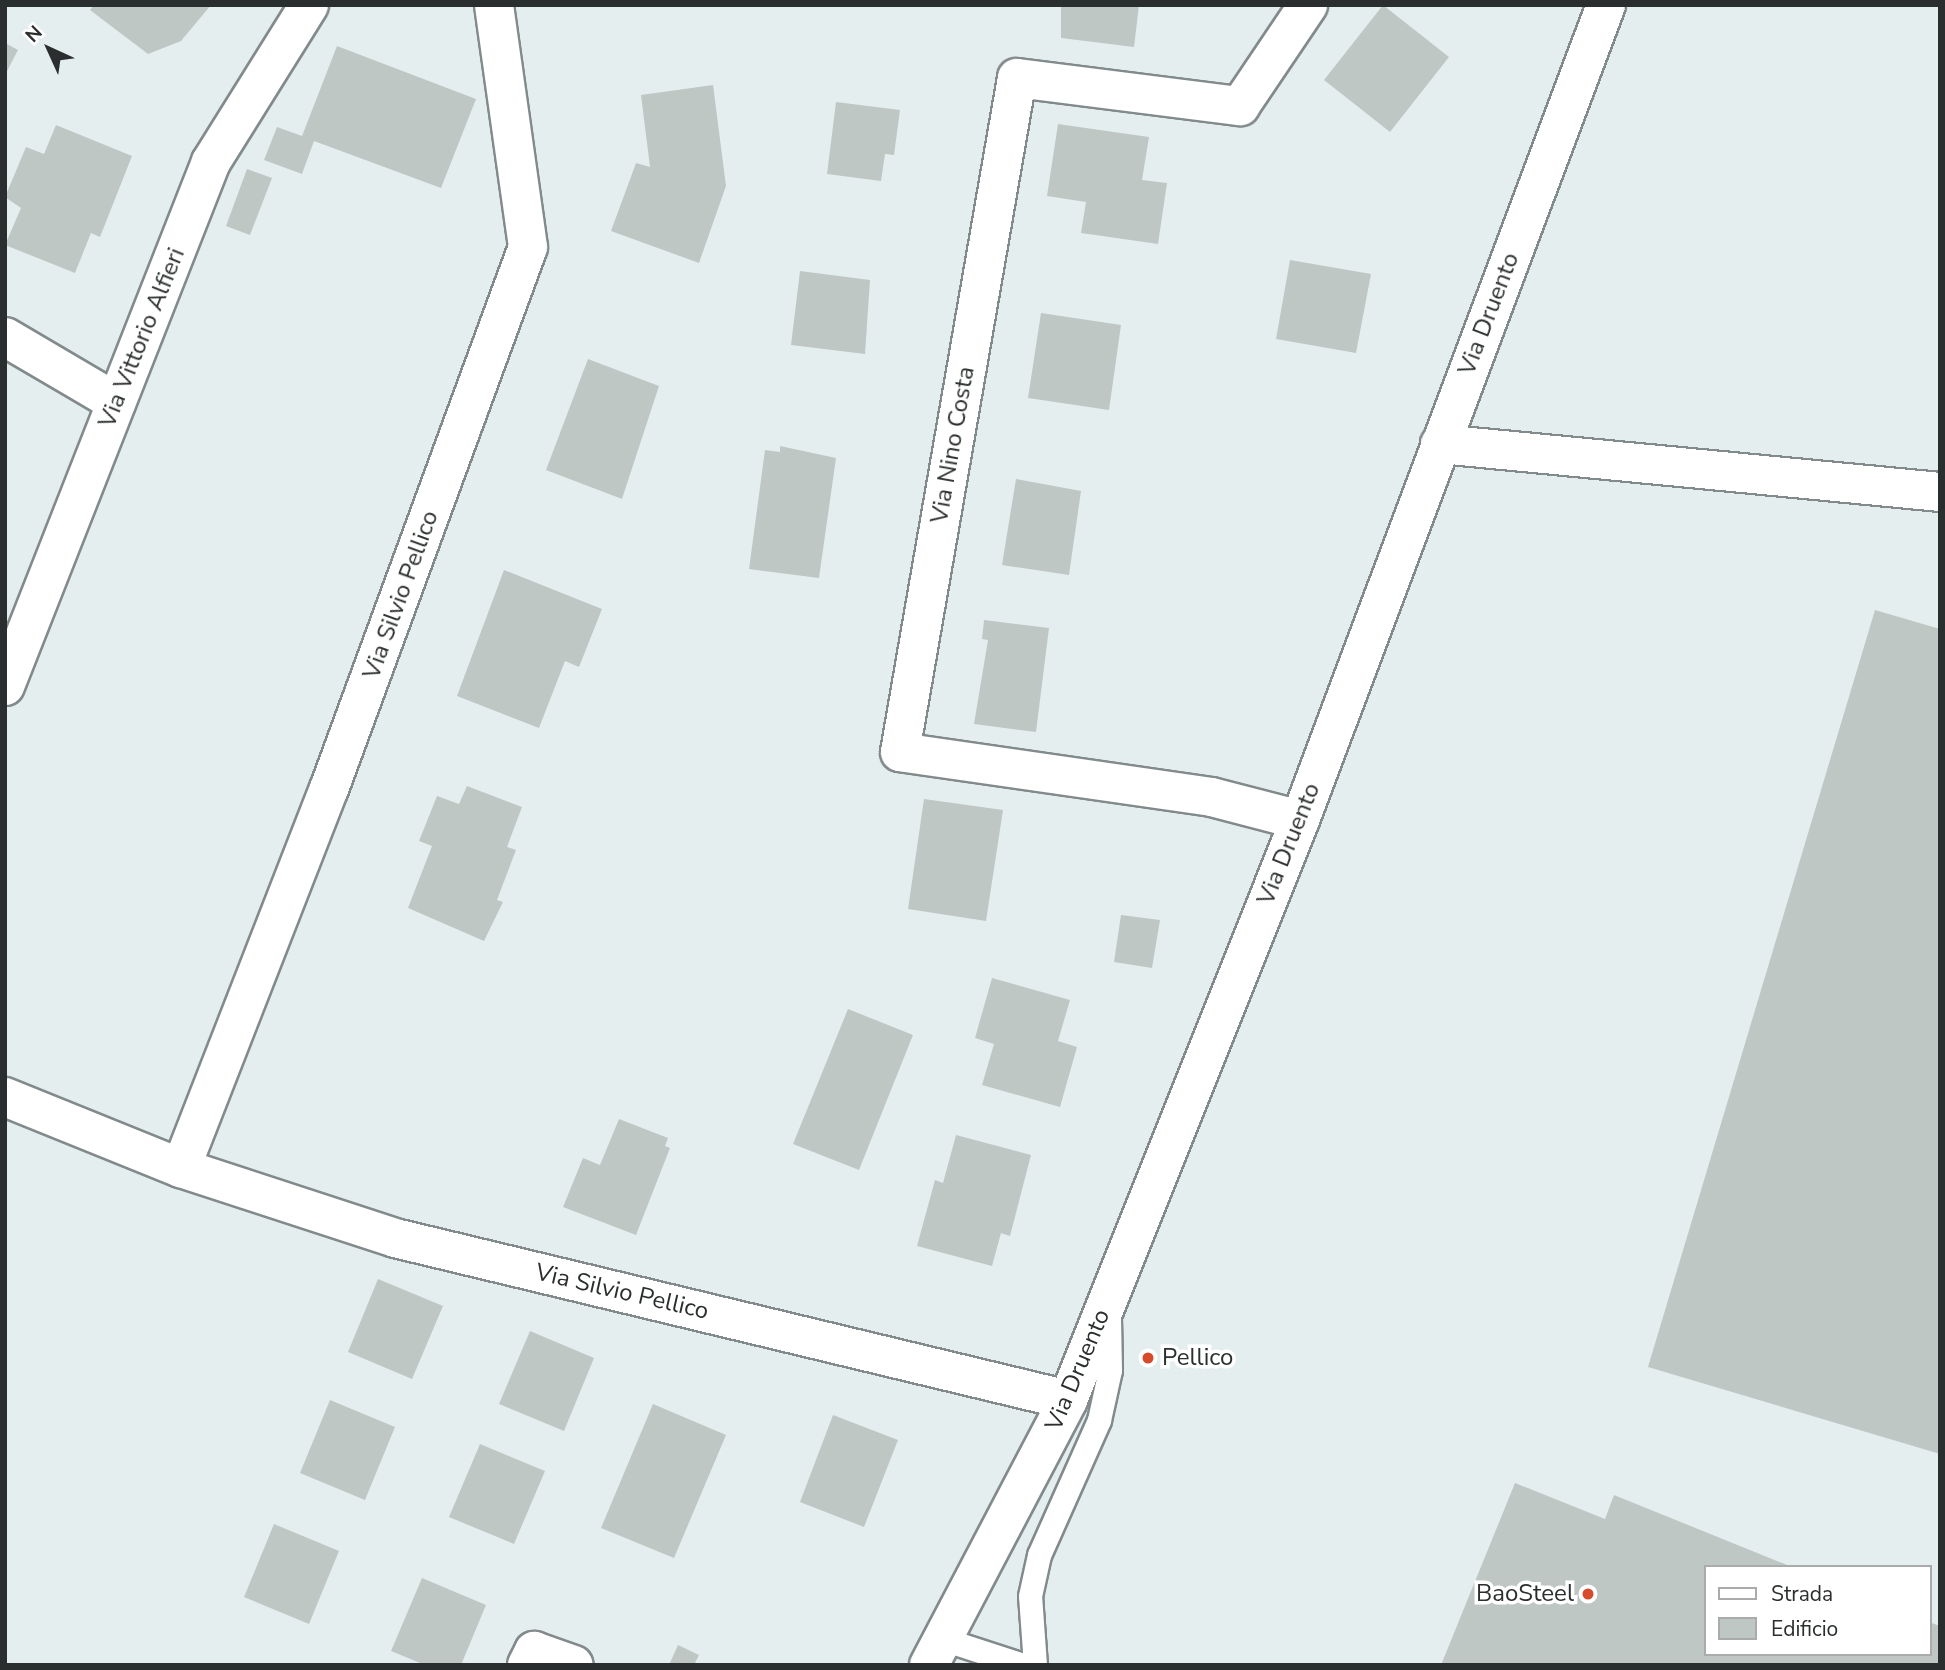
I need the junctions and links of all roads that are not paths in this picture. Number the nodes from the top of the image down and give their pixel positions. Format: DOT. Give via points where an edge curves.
graph roads {
  1 [pos="309,5"];
  2 [pos="494,5"];
  3 [pos="1308,5"];
  4 [pos="1606,5"];
  5 [pos="5,337"];
  6 [pos="116,402"];
  7 [pos="1440,444"];
  8 [pos="1940,492"];
  9 [pos="5,686"];
  10 [pos="1300,820"];
  11 [pos="5,1097"];
  12 [pos="181,1168"];
  13 [pos="1109,1297"];
  14 [pos="1069,1400"];
  15 [pos="936,1652"];
  16 [pos="527,1665"];
  17 [pos="574,1665"];
  18 [pos="1023,1665"];
  19 [pos="1035,1665"];
  1 -- 6 [label="street, Via Vittorio Alfieri" via="211,162"];
  2 -- 12 [label="street, Via Silvio Pellico" via="528,247 334,776"];
  3 -- 10 [label="street, Via Nino Costa" via="1240,106 1017,78 900,752 1212,797"];
  4 -- 7 [label="street, Via Druento"];
  5 -- 6 [label="street"];
  6 -- 9 [label="street, Via Vittorio Alfieri"];
  7 -- 8 [label="street"];
  7 -- 10 [label="street, Via Druento"];
  10 -- 13 [label="street, Via Druento"];
  11 -- 12 [label="street, Via Silvio Pellico"];
  12 -- 14 [label="street, Via Silvio Pellico" via="395,1238"];
  13 -- 14 [label="street, Via Druento"];
  13 -- 19 [label="lane" via="1110,1370 1099,1420 1039,1555 1030,1596"];
  14 -- 15 [label="street, Via Druento"];
  15 -- 18 [label="lane"];
  16 -- 17 [label="street" via="534,1651"];
}
